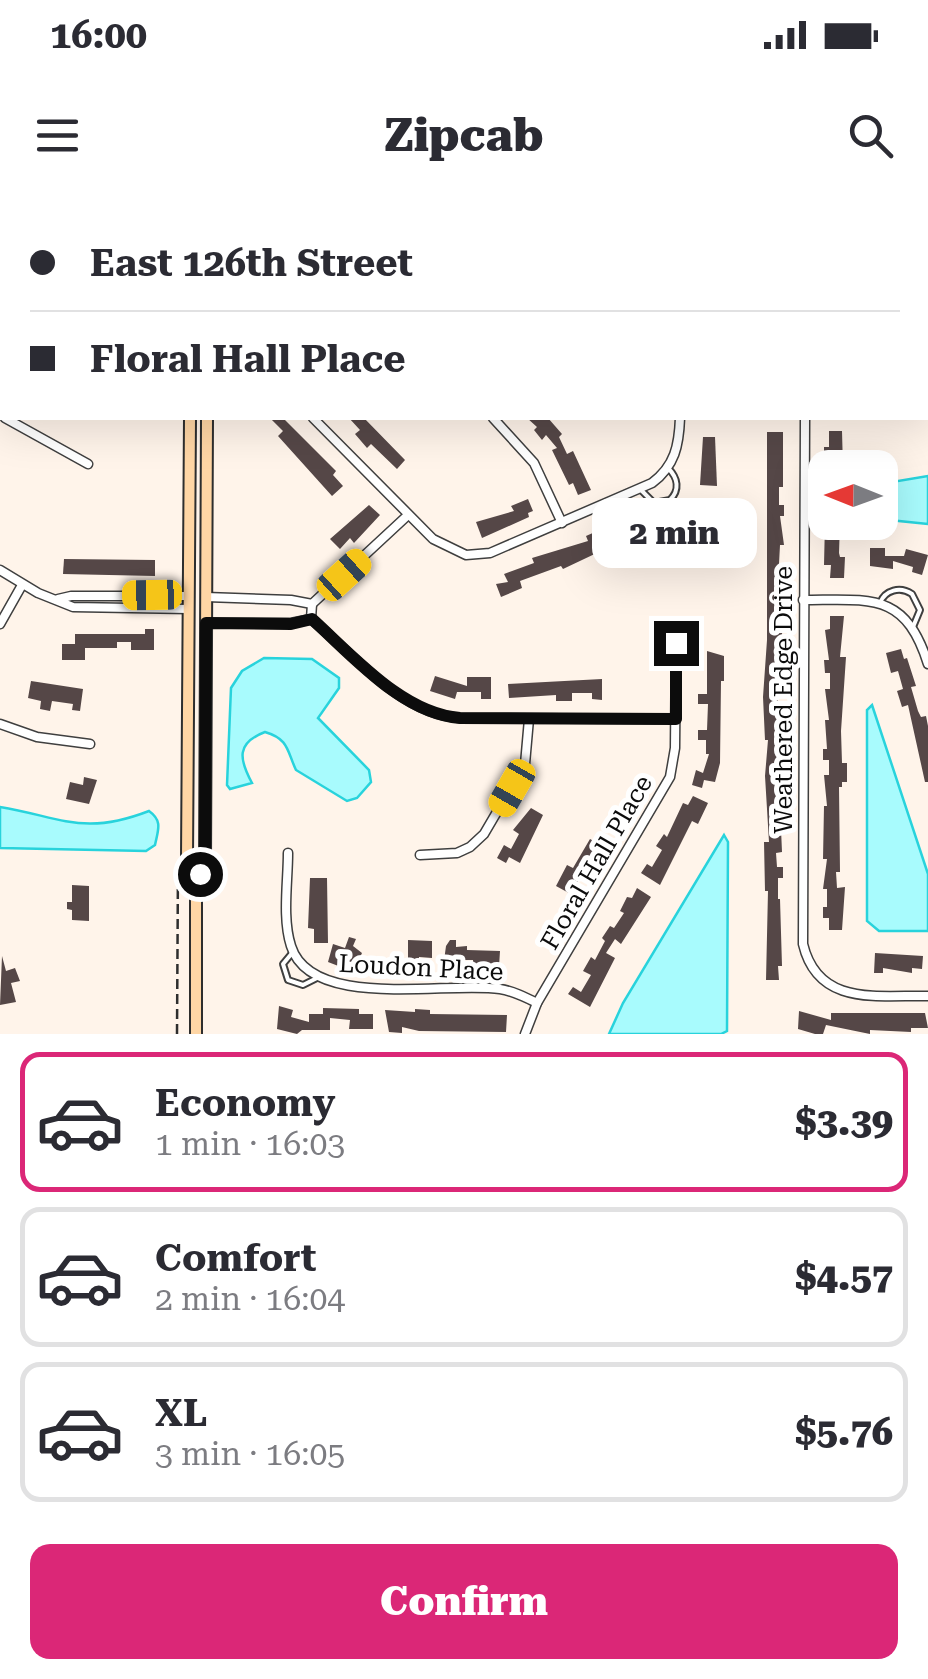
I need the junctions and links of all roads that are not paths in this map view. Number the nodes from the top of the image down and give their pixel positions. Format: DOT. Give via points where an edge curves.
graph roads {
  1 [pos="0,229"];
  2 [pos="0,301"];
  3 [pos="9,420"];
  4 [pos="190,420"];
  5 [pos="207,420"];
  6 [pos="315,420"];
  7 [pos="495,420"];
  8 [pos="680,420"];
  9 [pos="804,420"];
  10 [pos="88,464"];
  11 [pos="668,468"];
  12 [pos="640,490"];
  13 [pos="408,515"];
  14 [pos="562,523"];
  15 [pos="0,570"];
  16 [pos="22,585"];
  17 [pos="124,595"];
  18 [pos="189,596"];
  19 [pos="206,596"];
  20 [pos="58,599"];
  21 [pos="804,600"];
  22 [pos="880,603"];
  23 [pos="312,604"];
  24 [pos="124,608"];
  25 [pos="189,609"];
  26 [pos="312,619"];
  27 [pos="206,623"];
  28 [pos="0,624"];
  29 [pos="913,627"];
  30 [pos="676,643"];
  31 [pos="928,664"];
  32 [pos="529,719"];
  33 [pos="676,719"];
  34 [pos="0,724"];
  35 [pos="90,744"];
  36 [pos="288,853"];
  37 [pos="420,854"];
  38 [pos="196,877"];
  39 [pos="293,952"];
  40 [pos="317,978"];
  41 [pos="928,996"];
  42 [pos="536,1003"];
  43 [pos="196,1034"];
  44 [pos="525,1034"];
  1 -- 2 [label="street"];
  3 -- 10 [label="street"];
  4 -- 18 [label="main road"];
  5 -- 19 [label="main road"];
  6 -- 13 [label="street"];
  7 -- 14 [label="street" via="534,463"];
  8 -- 11 [label="street"];
  9 -- 21 [label="street, Weathered Edge Drive"];
  11 -- 12 [label="street"];
  11 -- 12 [label="lane" via="677,482 670,500 654,503"];
  12 -- 14 [label="street"];
  13 -- 14 [label="street" via="441,545 474,555"];
  13 -- 23 [label="street"];
  15 -- 16 [label="street"];
  16 -- 20 [label="street"];
  16 -- 28 [label="street"];
  17 -- 18 [label="street"];
  17 -- 20 [label="street"];
  17 -- 24 [label="lane"];
  18 -- 25 [label="main road"];
  19 -- 23 [label="street"];
  19 -- 27 [label="main road"];
  20 -- 24 [label="street" via="73,607"];
  21 -- 22 [label="street"];
  21 -- 41 [label="street, Weathered Edge Drive" via="807,958 838,990"];
  22 -- 29 [label="street"];
  22 -- 29 [label="lane" via="892,591 912,594 920,610"];
  23 -- 26 [label="street"];
  24 -- 25 [label="street"];
  25 -- 38 [label="main road" via="188,858"];
  26 -- 27 [label="street"];
  26 -- 32 [label="street" via="416,707 449,717"];
  27 -- 38 [label="main road" via="205,862"];
  29 -- 31 [label="street"];
  30 -- 33 [label="street, Floral Hall Place"];
  32 -- 33 [label="street"];
  32 -- 37 [label="street" via="524,764 484,834 456,853"];
  33 -- 42 [label="street, Floral Hall Place" via="666,785"];
  34 -- 35 [label="street"];
  36 -- 39 [label="street"];
  38 -- 43 [label="main road"];
  39 -- 40 [label="street, Loudon Place"];
  39 -- 40 [label="lane" via="283,964 288,980 303,985"];
  40 -- 42 [label="street, Loudon Place" via="349,986 498,989"];
  42 -- 44 [label="street, Floral Hall Place"];
}
